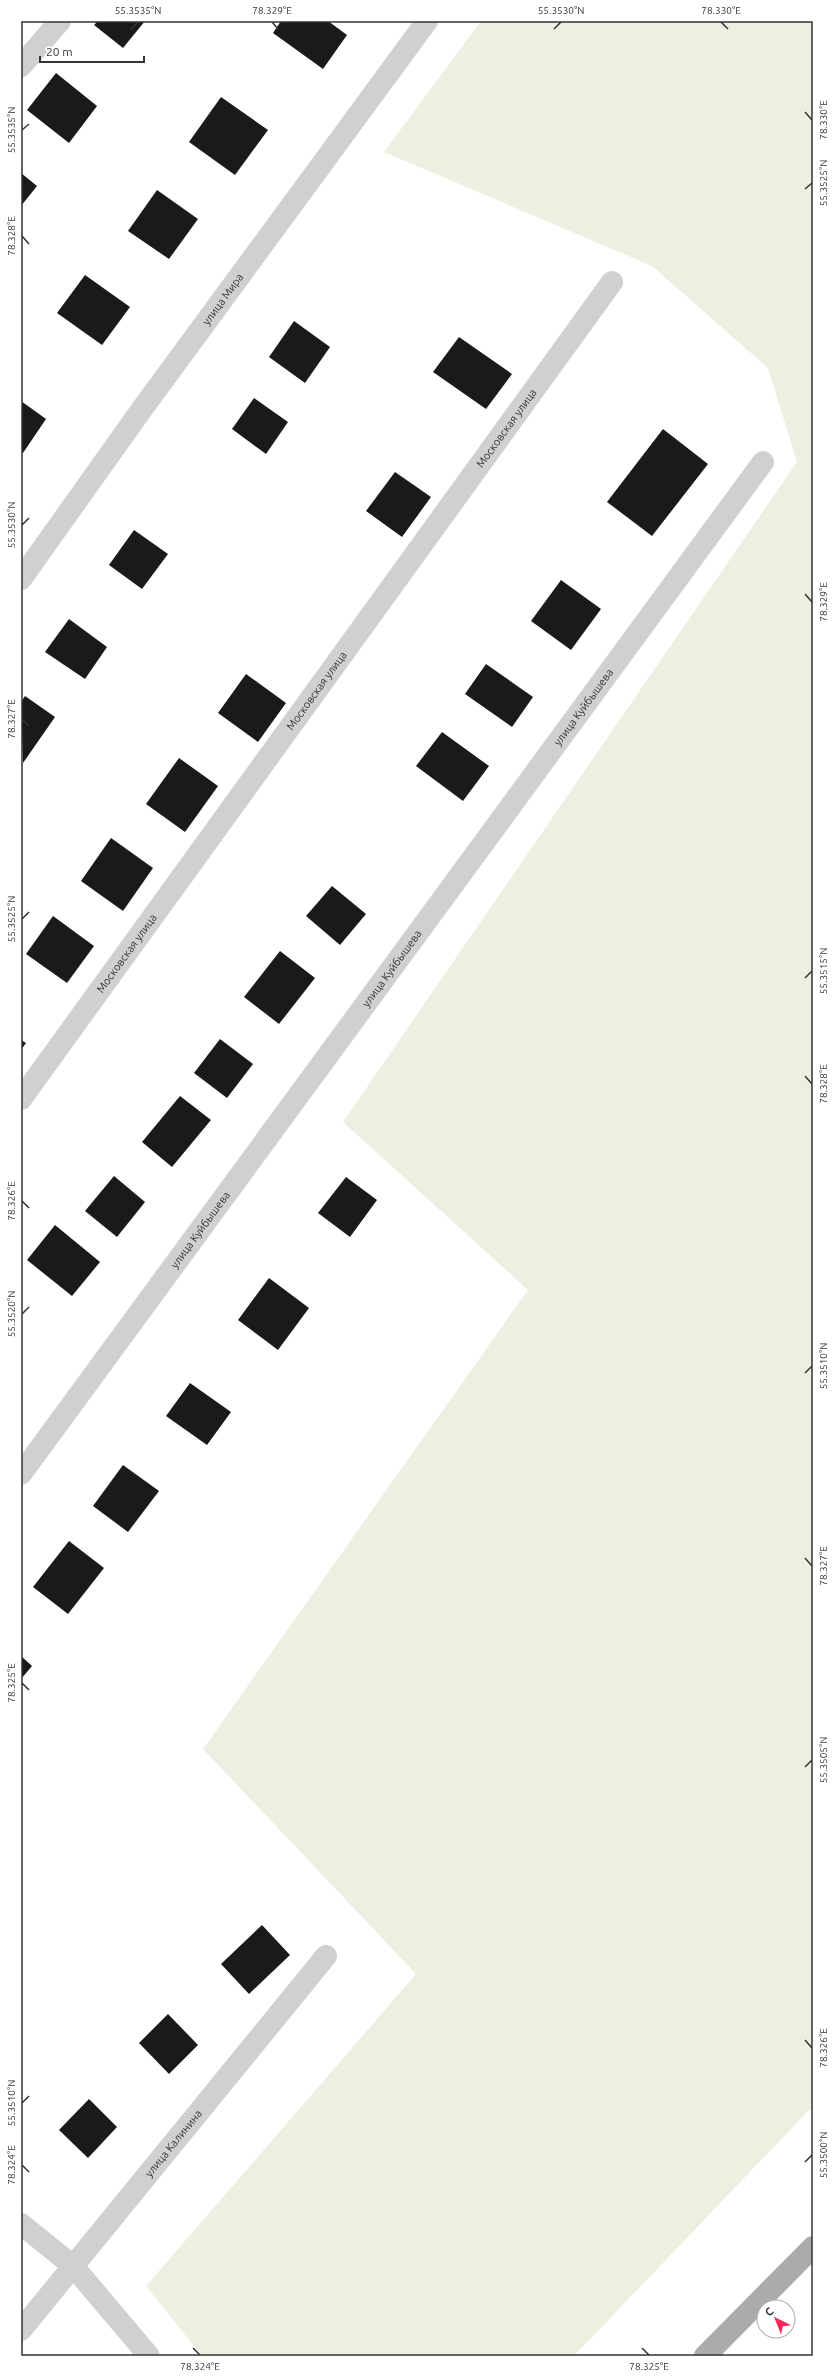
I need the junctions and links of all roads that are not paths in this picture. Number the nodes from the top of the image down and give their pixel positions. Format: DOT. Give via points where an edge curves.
graph roads {
  1 [pos="60,21"];
  2 [pos="427,21"];
  3 [pos="21,66"];
  4 [pos="612,282"];
  5 [pos="762,462"];
  6 [pos="21,578"];
  7 [pos="21,1098"];
  8 [pos="21,1474"];
  9 [pos="326,1956"];
  10 [pos="21,2224"];
  11 [pos="813,2247"];
  12 [pos="73,2266"];
  13 [pos="21,2330"];
  14 [pos="148,2356"];
  15 [pos="705,2356"];
  1 -- 3 [label="street"];
  2 -- 6 [label="street, улица Мира"];
  4 -- 7 [label="street, Московская улица"];
  5 -- 8 [label="street, улица Куйбышева"];
  9 -- 12 [label="street, улица Калинина"];
  10 -- 12 [label="street"];
  11 -- 15 [label="main road"];
  12 -- 13 [label="street, улица Калинина"];
  12 -- 14 [label="street"];
}
